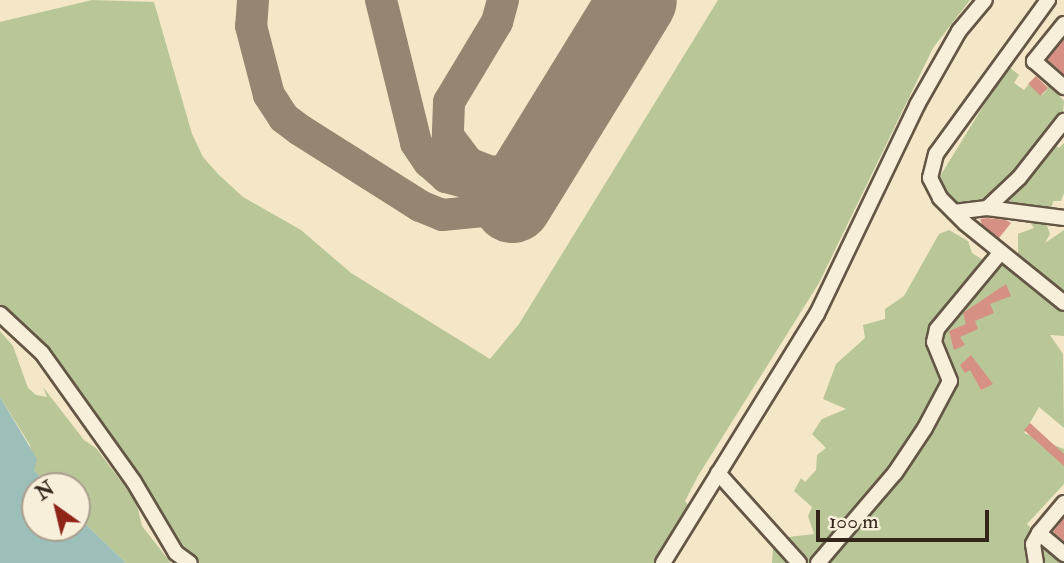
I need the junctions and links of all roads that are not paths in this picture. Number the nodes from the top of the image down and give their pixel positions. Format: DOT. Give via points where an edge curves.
graph roads {
  1 [pos="985,0"];
  2 [pos="1048,0"];
  3 [pos="1064,24"];
  4 [pos="1064,87"];
  5 [pos="1064,121"];
  6 [pos="987,208"];
  7 [pos="954,212"];
  8 [pos="1064,218"];
  9 [pos="1000,253"];
  10 [pos="1064,303"];
  11 [pos="0,314"];
  12 [pos="718,473"];
  13 [pos="1064,503"];
  14 [pos="1039,533"];
  15 [pos="1064,554"];
  16 [pos="190,563"];
  17 [pos="663,563"];
  18 [pos="799,563"];
  19 [pos="818,563"];
  20 [pos="1036,563"];
  1 -- 12 [label="lane" via="959,31 917,105 817,314"];
  2 -- 7 [label="lane" via="936,154 930,178"];
  3 -- 4 [label="lane" via="1034,61"];
  5 -- 6 [label="lane" via="1019,178"];
  6 -- 7 [label="lane"];
  6 -- 8 [label="lane"];
  7 -- 9 [label="lane"];
  9 -- 10 [label="lane"];
  9 -- 19 [label="lane" via="937,329 934,342 950,381 932,416 895,473"];
  11 -- 16 [label="lane" via="42,353 134,482 176,553"];
  12 -- 17 [label="lane"];
  12 -- 18 [label="lane"];
  13 -- 14 [label="lane"];
  14 -- 15 [label="lane"];
  14 -- 20 [label="lane" via="1033,544"];
}
